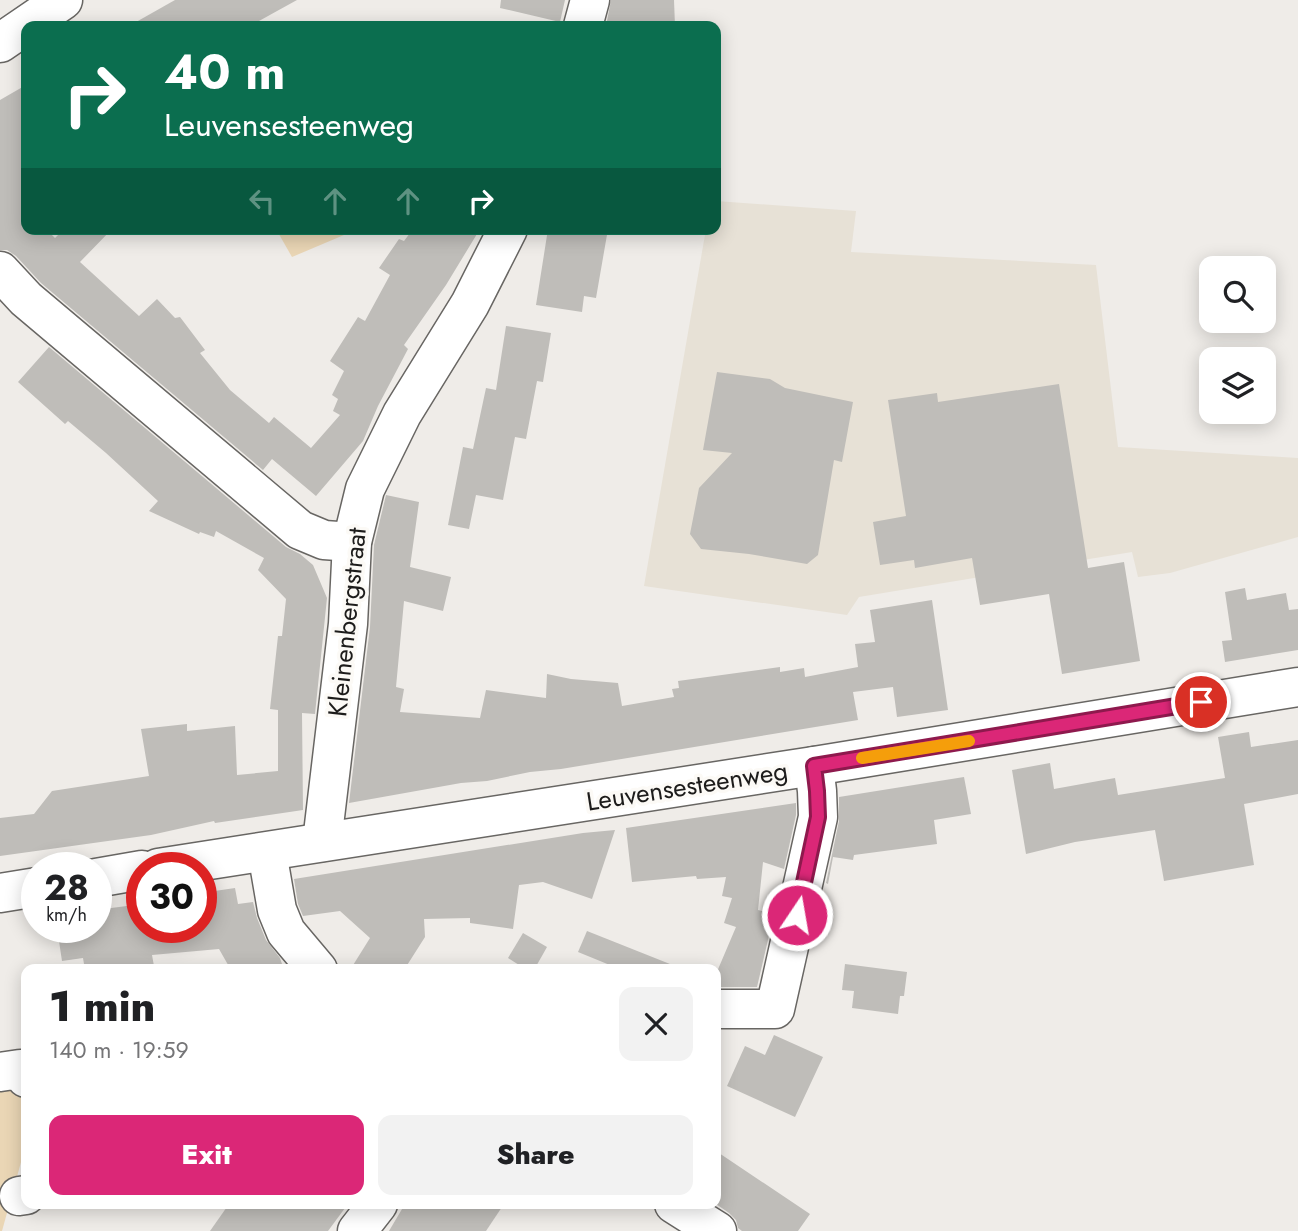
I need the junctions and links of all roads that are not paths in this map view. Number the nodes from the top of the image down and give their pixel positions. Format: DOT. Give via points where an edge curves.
graph roads {
  1 [pos="63,0"];
  2 [pos="590,0"];
  3 [pos="32,21"];
  4 [pos="584,21"];
  5 [pos="21,29"];
  6 [pos="0,43"];
  7 [pos="505,235"];
  8 [pos="0,271"];
  9 [pos="352,542"];
  10 [pos="1298,687"];
  11 [pos="814,766"];
  12 [pos="322,842"];
  13 [pos="267,852"];
  14 [pos="217,859"];
  15 [pos="21,890"];
  16 [pos="0,893"];
  17 [pos="313,964"];
  18 [pos="721,1009"];
  19 [pos="21,1070"];
  20 [pos="0,1072"];
  21 [pos="374,1209"];
  22 [pos="682,1209"];
  23 [pos="357,1231"];
  24 [pos="717,1231"];
  1 -- 3 [label="street"];
  2 -- 4 [label="street"];
  5 -- 6 [label="street"];
  7 -- 9 [label="street, Kleinenbergstraat" via="470,304 402,414 365,489"];
  8 -- 9 [label="street" via="26,299 300,530 324,540"];
  9 -- 12 [label="street, Kleinenbergstraat" via="348,624"];
  10 -- 11 [label="street, Leuvensesteenweg"];
  11 -- 12 [label="street, Leuvensesteenweg"];
  11 -- 18 [label="street" via="818,817 775,1009"];
  12 -- 13 [label="street, Leuvensesteenweg"];
  13 -- 14 [label="street, Leuvensesteenweg"];
  13 -- 17 [label="street" via="277,910 286,932"];
  15 -- 16 [label="street"];
  19 -- 20 [label="street"];
  21 -- 23 [label="street"];
  22 -- 24 [label="street"];
}
